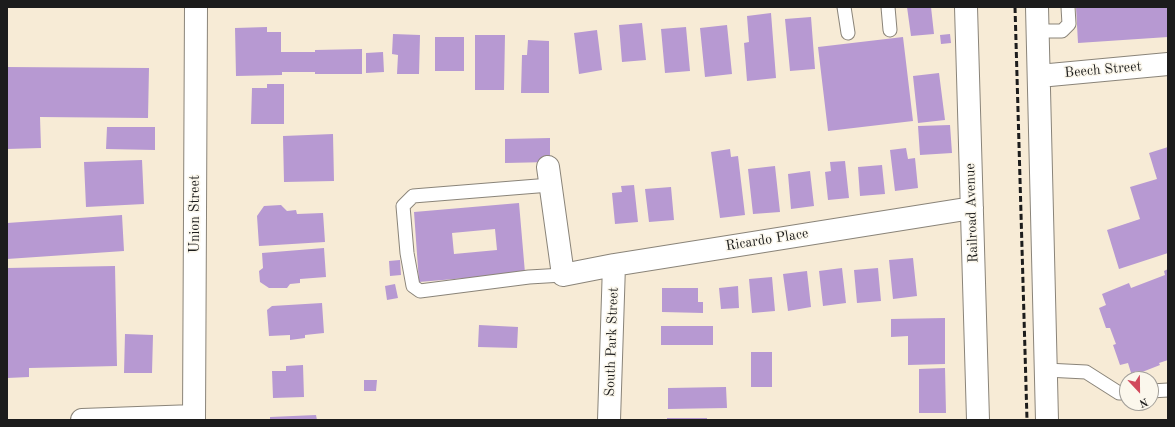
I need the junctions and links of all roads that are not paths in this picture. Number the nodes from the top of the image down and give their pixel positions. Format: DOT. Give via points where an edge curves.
graph roads {
  1 [pos="196,7"];
  2 [pos="844,7"];
  3 [pos="888,7"];
  4 [pos="966,7"];
  5 [pos="1037,7"];
  6 [pos="1068,7"];
  7 [pos="890,30"];
  8 [pos="1038,31"];
  9 [pos="848,33"];
  10 [pos="1168,64"];
  11 [pos="1038,76"];
  12 [pos="549,176"];
  13 [pos="972,208"];
  14 [pos="614,265"];
  15 [pos="563,275"];
  16 [pos="1046,370"];
  17 [pos="1119,393"];
  18 [pos="194,418"];
  19 [pos="82,420"];
  20 [pos="609,420"];
  21 [pos="978,420"];
  22 [pos="1048,420"];
  1 -- 18 [label="street, Union Street"];
  2 -- 9 [label="lane"];
  3 -- 7 [label="lane"];
  4 -- 13 [label="street, Railroad Avenue"];
  5 -- 8 [label="street"];
  6 -- 8 [label="lane" via="1068,24 1062,31"];
  8 -- 11 [label="street"];
  10 -- 11 [label="street, Beech Street"];
  11 -- 16 [label="street"];
  12 -- 15 [label="street"];
  12 -- 15 [label="lane" via="413,196 403,206 407,253 413,286 420,291"];
  13 -- 14 [label="street, Ricardo Place"];
  13 -- 21 [label="street, Railroad Avenue"];
  14 -- 15 [label="street, Ricardo Place"];
  14 -- 20 [label="street, South Park Street"];
  16 -- 17 [label="lane" via="1086,372"];
  16 -- 22 [label="street"];
  18 -- 19 [label="street"];
}
